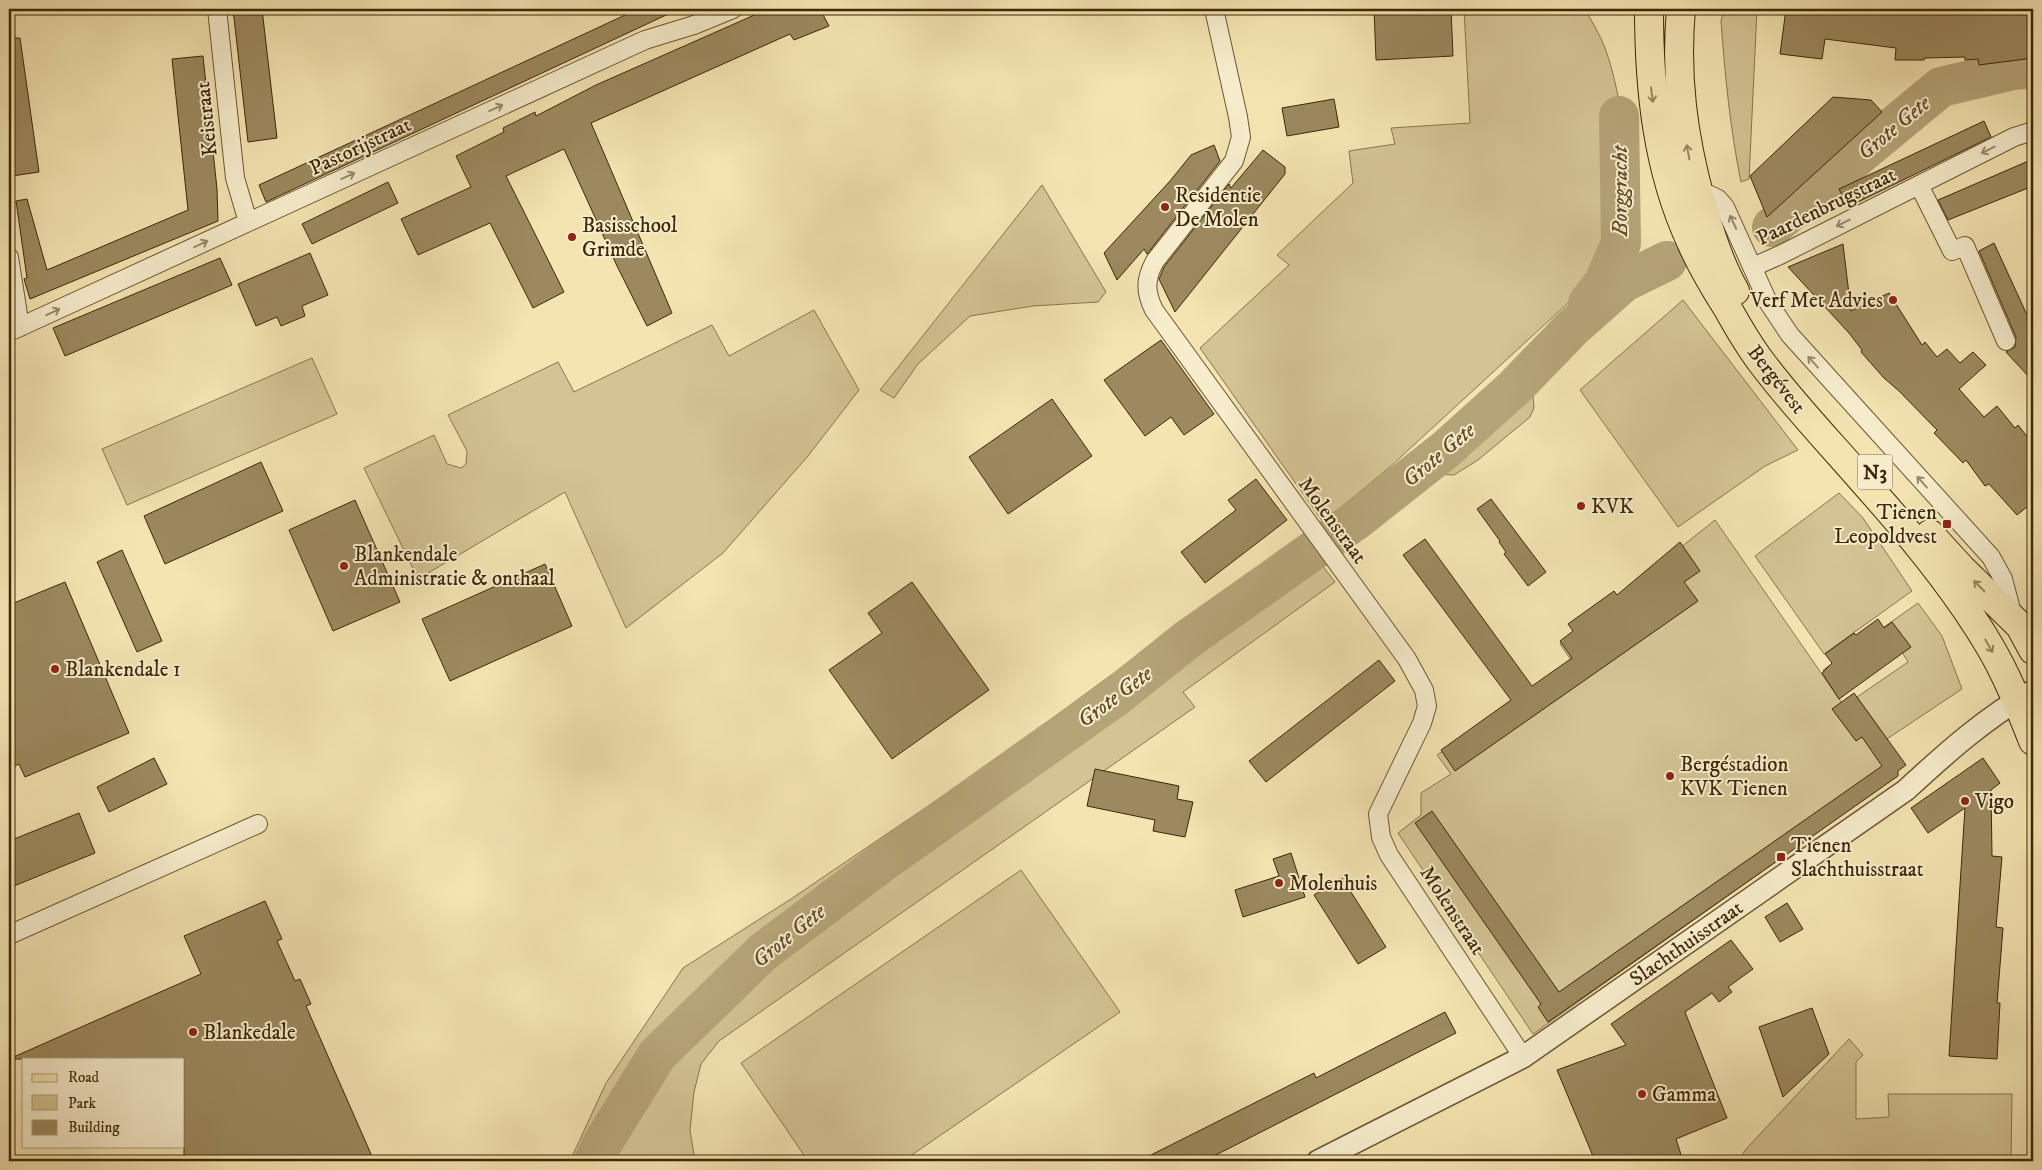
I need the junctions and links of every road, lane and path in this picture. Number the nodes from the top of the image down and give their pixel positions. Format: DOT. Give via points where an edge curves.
graph roads {
  1 [pos="217,9"];
  2 [pos="733,9"];
  3 [pos="1214,9"];
  4 [pos="1649,9"];
  5 [pos="1682,9"];
  6 [pos="2033,131"];
  7 [pos="1919,185"];
  8 [pos="1698,189"];
  9 [pos="248,222"];
  10 [pos="9,257"];
  11 [pos="1753,267"];
  12 [pos="15,330"];
  13 [pos="2006,341"];
  14 [pos="2015,622"];
  15 [pos="2033,650"];
  16 [pos="2025,695"];
  17 [pos="2033,741"];
  18 [pos="258,824"];
  19 [pos="9,935"];
  20 [pos="1523,1057"];
  21 [pos="1318,1161"];
  1 -- 9 [label="street, Keistraat" via="235,178"];
  9 -- 2 [label="street, Pastorijstraat, one-way" via="645,40"];
  3 -- 20 [label="street, Molenstraat" via="1241,138 1234,161 1155,262 1146,283 1148,298 1407,659 1424,690 1427,706 1422,723 1378,814 1381,837 1389,855"];
  4 -- 16 [label="main road, Bergévest / N3, one-way" via="1650,80 1661,147 1673,196 1703,268 1761,362 1956,594"];
  8 -- 5 [label="main road, Bergévest / N3, one-way" via="1680,98"];
  6 -- 7 [label="street, Paardenbrugstraat, one-way" via="2014,136"];
  7 -- 11 [label="street, Paardenbrugstraat, one-way"];
  7 -- 13 [label="street, Paardenbrugstraat" via="1952,250 1965,246"];
  11 -- 8 [label="street, Bergévest, one-way" via="1725,207 1718,199"];
  14 -- 8 [label="main road, Bergévest / N3, one-way" via="1887,486 1778,358 1731,283 1710,233"];
  12 -- 9 [label="street, Pastorijstraat, one-way"];
  10 -- 12 [label="street"];
  14 -- 11 [label="street, Bergévest, one-way" via="2003,579 1991,557 1802,350 1768,302"];
  14 -- 15 [label="main road, Bergévest / N3"];
  16 -- 17 [label="main road, N3"];
  16 -- 20 [label="street, Slachthuisstraat" via="1960,742 1906,790"];
  18 -- 19 [label="street"];
  20 -- 21 [label="street, Slachthuisstraat"];
}
